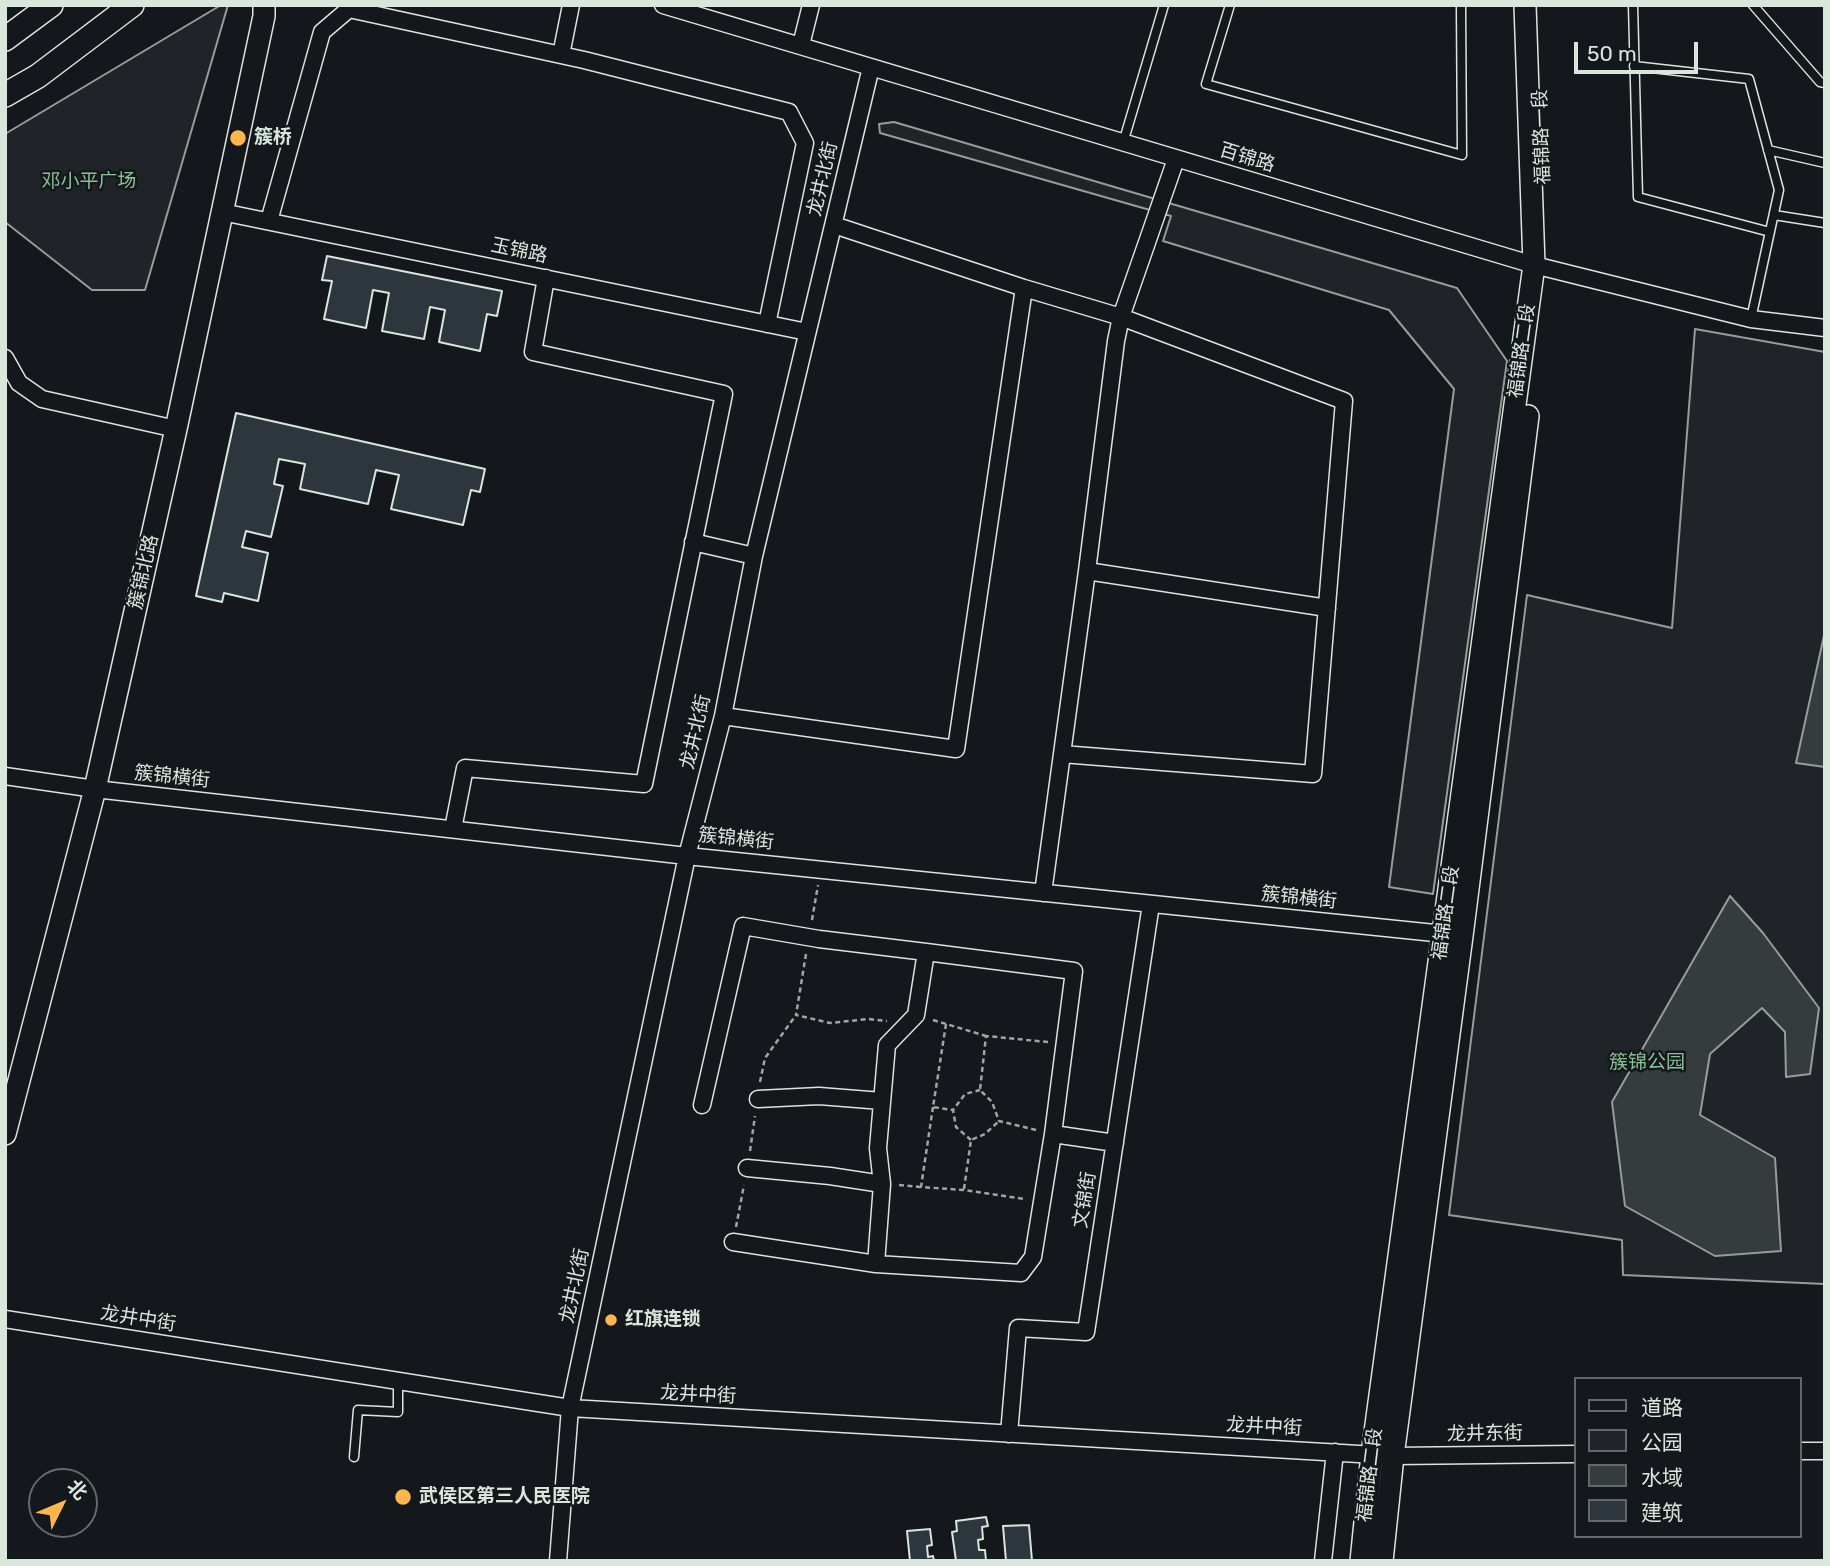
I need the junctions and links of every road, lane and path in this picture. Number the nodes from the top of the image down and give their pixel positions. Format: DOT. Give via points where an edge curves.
graph roads {
  1 [pos="51,5"];
  2 [pos="132,5"];
  3 [pos="264,5"];
  4 [pos="571,5"];
  5 [pos="663,5"];
  6 [pos="811,5"];
  7 [pos="1164,5"];
  8 [pos="1230,5"];
  9 [pos="1461,5"];
  10 [pos="1525,5"];
  11 [pos="1539,5"];
  12 [pos="1633,5"];
  13 [pos="1753,5"];
  14 [pos="5,39"];
  15 [pos="801,45"];
  16 [pos="561,55"];
  17 [pos="1634,66"];
  18 [pos="872,67"];
  19 [pos="1825,83"];
  20 [pos="5,94"];
  21 [pos="1123,143"];
  22 [pos="1768,150"];
  23 [pos="1176,159"];
  24 [pos="1825,163"];
  25 [pos="222,212"];
  26 [pos="1774,215"];
  27 [pos="269,221"];
  28 [pos="1825,223"];
  29 [pos="834,225"];
  30 [pos="1770,232"];
  31 [pos="1540,267"];
  32 [pos="546,278"];
  33 [pos="1024,288"];
  34 [pos="1121,317"];
  35 [pos="1751,319"];
  36 [pos="767,324"];
  37 [pos="1825,328"];
  38 [pos="807,332"];
  39 [pos="5,358"];
  40 [pos="176,429"];
  41 [pos="694,542"];
  42 [pos="754,556"];
  43 [pos="1087,571"];
  44 [pos="1327,608"];
  45 [pos="723,716"];
  46 [pos="1062,754"];
  47 [pos="5,776"];
  48 [pos="95,789"];
  49 [pos="453,829"];
  50 [pos="687,856"];
  51 [pos="820,870"];
  52 [pos="1043,893"];
  53 [pos="1151,904"];
  54 [pos="1453,935"];
  55 [pos="809,937"];
  56 [pos="926,952"];
  57 [pos="796,1015"];
  58 [pos="912,1019"];
  59 [pos="946,1024"];
  60 [pos="986,1036"];
  61 [pos="1065,1044"];
  62 [pos="979,1090"];
  63 [pos="758,1099"];
  64 [pos="882,1101"];
  65 [pos="702,1105"];
  66 [pos="933,1107"];
  67 [pos="953,1110"];
  68 [pos="999,1121"];
  69 [pos="5,1134"];
  70 [pos="1053,1134"];
  71 [pos="971,1140"];
  72 [pos="1115,1143"];
  73 [pos="747,1168"];
  74 [pos="882,1184"];
  75 [pos="921,1187"];
  76 [pos="964,1190"];
  77 [pos="1042,1201"];
  78 [pos="733,1242"];
  79 [pos="876,1264"];
  80 [pos="5,1319"];
  81 [pos="398,1381"];
  82 [pos="570,1408"];
  83 [pos="1009,1434"];
  84 [pos="1802,1451"];
  85 [pos="1825,1451"];
  86 [pos="1335,1452"];
  87 [pos="1574,1454"];
  88 [pos="1383,1455"];
  89 [pos="354,1457"];
  90 [pos="558,1561"];
  91 [pos="1323,1561"];
  92 [pos="1361,1561"];
  93 [pos="1382,1561"];
  1 -- 14 [label="main road"];
  2 -- 20 [label="main road" via="38,76"];
  3 -- 25 [label="street, 簇锦北路"];
  4 -- 16 [label="street"];
  5 -- 15 [label="street, 百锦路"];
  6 -- 15 [label="street"];
  7 -- 21 [label="lane"];
  8 -- 9 [label="lane" via="1206,84 1462,156"];
  10 -- 31 [label="street, 福锦路一段"];
  11 -- 31 [label="street, 福锦路一段"];
  12 -- 17 [label="lane"];
  13 -- 19 [label="lane"];
  15 -- 18 [label="street, 百锦路"];
  16 -- 27 [label="street" via="349,9 322,32"];
  16 -- 36 [label="street" via="789,113 805,143"];
  17 -- 22 [label="lane" via="1749,79"];
  17 -- 30 [label="lane" via="1639,197"];
  18 -- 21 [label="street, 百锦路"];
  18 -- 29 [label="street, 龙井北街"];
  21 -- 23 [label="street, 百锦路"];
  22 -- 24 [label="lane"];
  22 -- 26 [label="lane" via="1779,190"];
  23 -- 31 [label="street, 百锦路"];
  23 -- 34 [label="street"];
  25 -- 27 [label="street, 玉锦路"];
  25 -- 40 [label="street, 簇锦北路"];
  26 -- 28 [label="lane"];
  26 -- 30 [label="lane"];
  27 -- 32 [label="street, 玉锦路"];
  29 -- 33 [label="street"];
  29 -- 38 [label="street, 龙井北街"];
  30 -- 35 [label="lane"];
  31 -- 35 [label="street, 百锦路"];
  31 -- 54 [label="street, 福锦路二段"];
  32 -- 36 [label="street, 玉锦路"];
  32 -- 41 [label="street" via="533,352 724,394"];
  33 -- 34 [label="street"];
  33 -- 45 [label="street" via="956,749"];
  34 -- 43 [label="street"];
  34 -- 44 [label="street" via="1344,401"];
  35 -- 37 [label="street, 百锦路"];
  36 -- 38 [label="street, 玉锦路"];
  38 -- 42 [label="street, 龙井北街"];
  39 -- 40 [label="street" via="19,383 42,399"];
  40 -- 48 [label="street, 簇锦北路"];
  41 -- 42 [label="street"];
  41 -- 49 [label="street" via="644,784 465,768"];
  42 -- 45 [label="street, 龙井北街"];
  43 -- 44 [label="street"];
  43 -- 46 [label="street"];
  44 -- 46 [label="street" via="1313,774"];
  45 -- 50 [label="street, 龙井北街"];
  46 -- 52 [label="street"];
  47 -- 48 [label="street, 簇锦横街"];
  48 -- 49 [label="street, 簇锦横街"];
  48 -- 69 [label="street, 簇锦北路"];
  49 -- 50 [label="street, 簇锦横街"];
  50 -- 51 [label="street, 簇锦横街"];
  50 -- 82 [label="street, 龙井北街"];
  51 -- 52 [label="street, 簇锦横街"];
  51 -- 55 [label="path"];
  52 -- 53 [label="street, 簇锦横街"];
  53 -- 54 [label="street, 簇锦横街"];
  53 -- 72 [label="street, 文锦街"];
  54 -- 88 [label="street, 福锦路二段"];
  55 -- 56 [label="street"];
  55 -- 57 [label="path"];
  55 -- 65 [label="street" via="743,926"];
  56 -- 58 [label="street"];
  56 -- 61 [label="street" via="1074,971"];
  57 -- 58 [label="path" via="830,1023"];
  57 -- 63 [label="path" via="765,1058"];
  58 -- 59 [label="path"];
  58 -- 64 [label="street" via="887,1045"];
  59 -- 60 [label="path"];
  59 -- 66 [label="path"];
  60 -- 61 [label="path"];
  60 -- 62 [label="path"];
  61 -- 70 [label="street"];
  62 -- 67 [label="path" via="965,1094"];
  62 -- 68 [label="path" via="992,1101"];
  63 -- 64 [label="street" via="819,1096"];
  63 -- 73 [label="path"];
  64 -- 74 [label="street" via="878,1148"];
  66 -- 67 [label="path"];
  66 -- 75 [label="path"];
  67 -- 71 [label="path" via="956,1127"];
  68 -- 70 [label="path"];
  68 -- 71 [label="path"];
  70 -- 72 [label="street"];
  70 -- 77 [label="street"];
  71 -- 76 [label="path"];
  72 -- 83 [label="street, 文锦街" via="1086,1332 1018,1328"];
  73 -- 74 [label="street"];
  73 -- 78 [label="path"];
  74 -- 75 [label="path"];
  74 -- 79 [label="street"];
  75 -- 76 [label="path"];
  76 -- 77 [label="path"];
  77 -- 79 [label="street" via="1033,1257 1021,1273"];
  78 -- 79 [label="street"];
  80 -- 81 [label="street, 龙井中街"];
  81 -- 82 [label="street, 龙井中街"];
  81 -- 89 [label="lane" via="398,1412 358,1410"];
  82 -- 83 [label="street, 龙井中街"];
  82 -- 90 [label="street, 龙井北街"];
  83 -- 86 [label="street, 龙井中街"];
  84 -- 85 [label="street"];
  86 -- 88 [label="street, 龙井中街"];
  86 -- 91 [label="street"];
  87 -- 88 [label="street, 龙井东街"];
  88 -- 92 [label="street, 福锦路二段"];
  88 -- 93 [label="street, 福锦路二段"];
}
